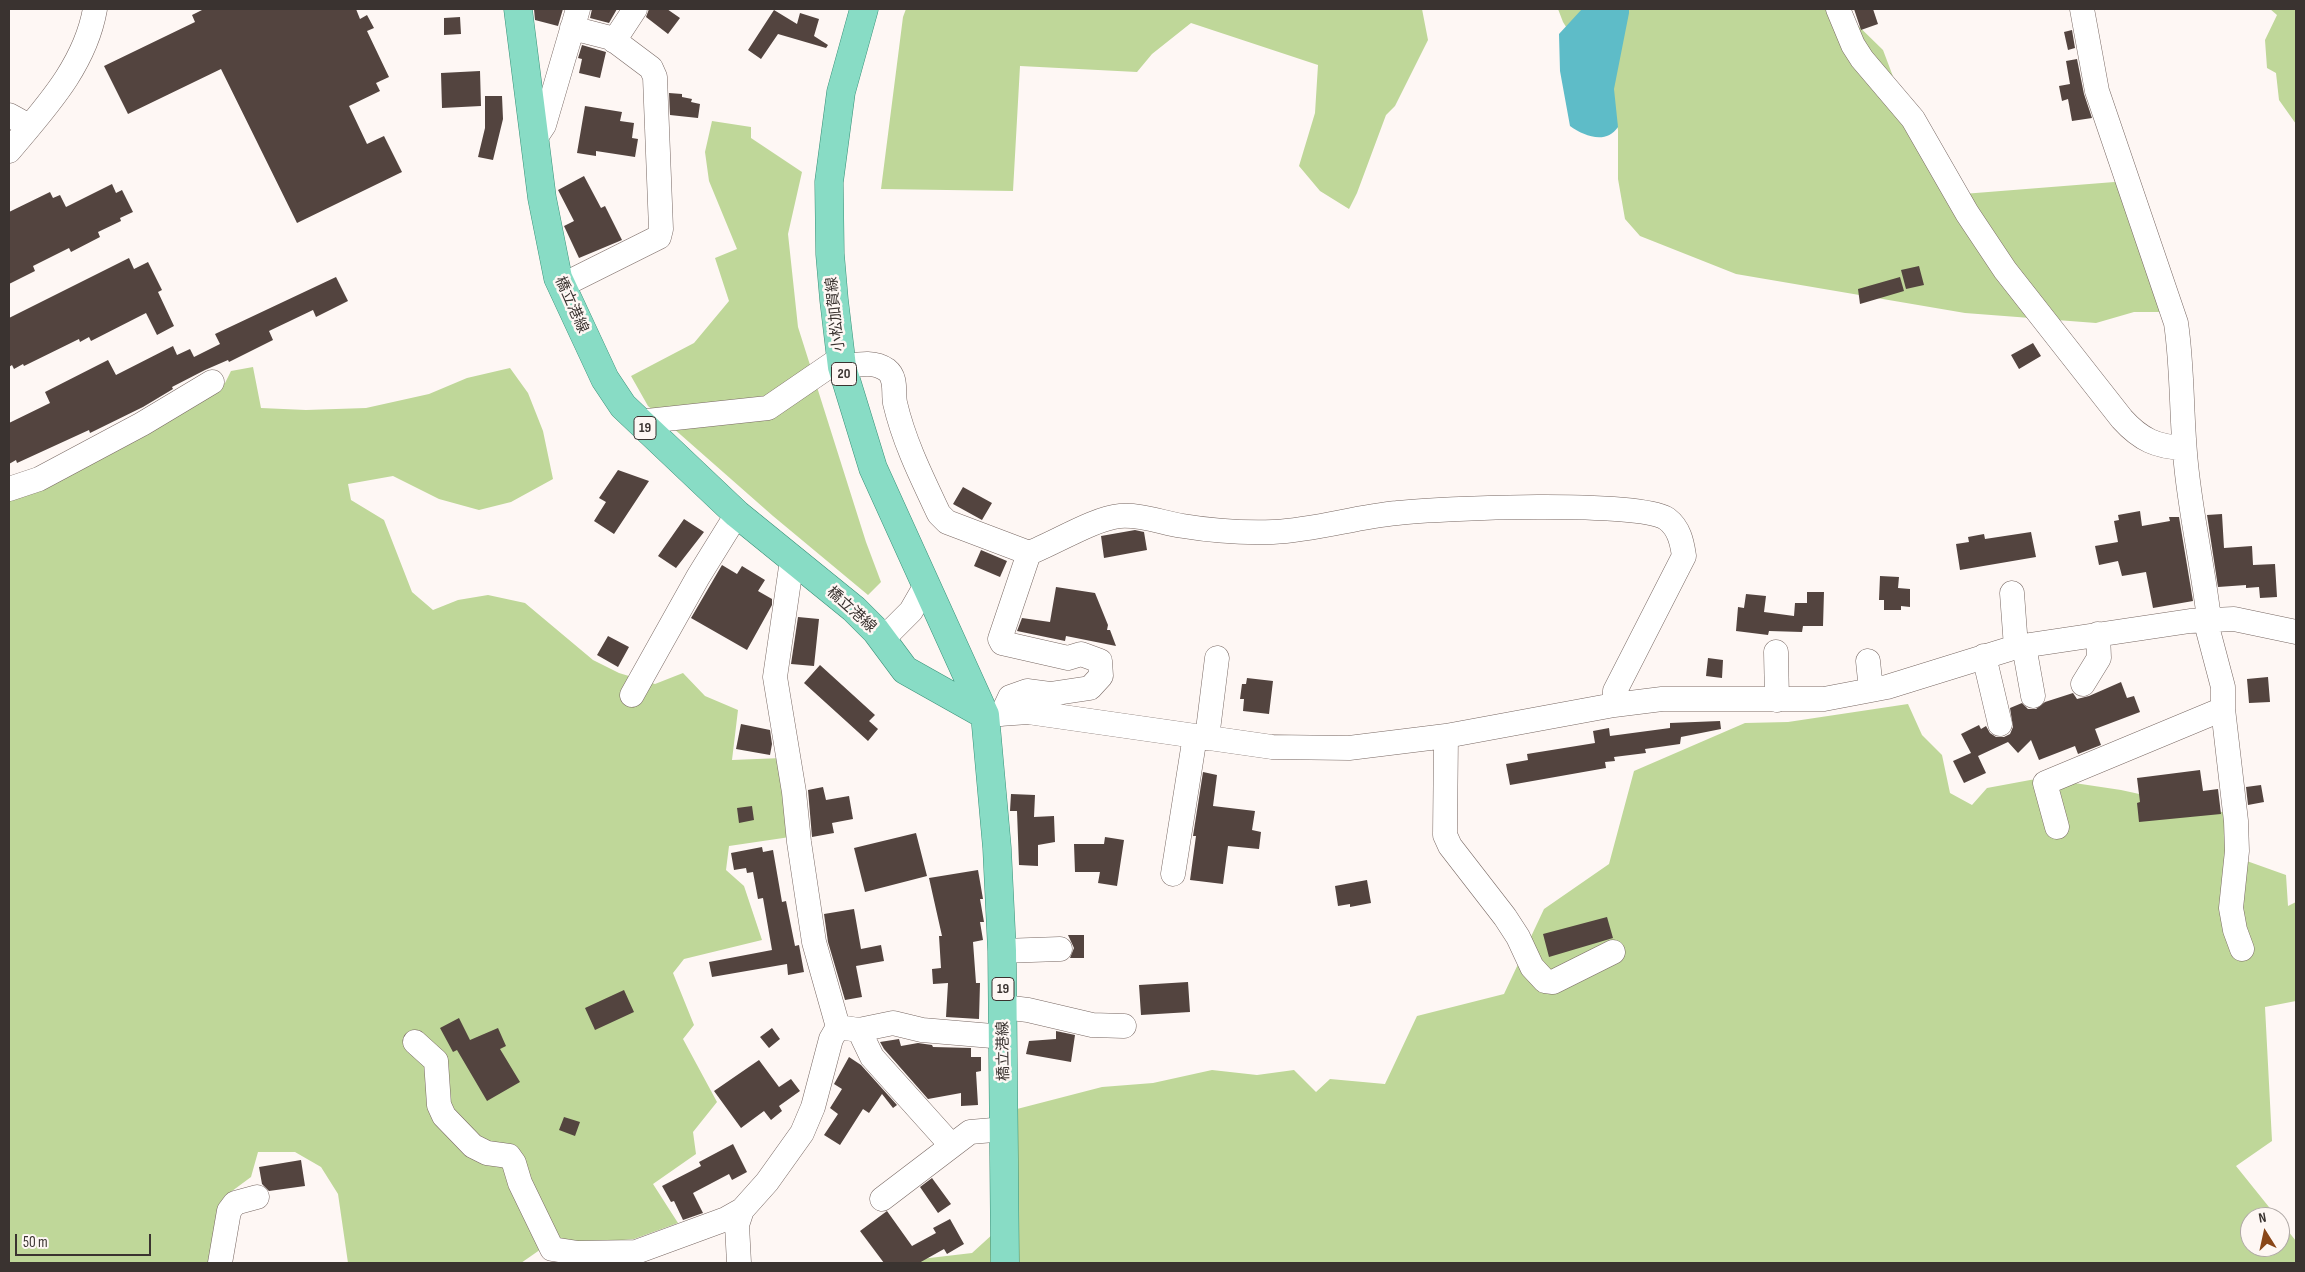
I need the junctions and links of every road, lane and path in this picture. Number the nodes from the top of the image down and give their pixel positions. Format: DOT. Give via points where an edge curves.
graph roads {
  1 [pos="95,9"];
  2 [pos="518,9"];
  3 [pos="636,9"];
  4 [pos="864,9"];
  5 [pos="1838,9"];
  6 [pos="2082,9"];
  7 [pos="575,18"];
  8 [pos="614,41"];
  9 [pos="19,121"];
  10 [pos="534,140"];
  11 [pos="9,151"];
  12 [pos="561,286"];
  13 [pos="841,362"];
  14 [pos="212,382"];
  15 [pos="638,422"];
  16 [pos="2184,448"];
  17 [pos="9,489"];
  18 [pos="737,514"];
  19 [pos="1029,553"];
  20 [pos="792,560"];
  21 [pos="926,585"];
  22 [pos="2012,593"];
  23 [pos="2207,619"];
  24 [pos="876,631"];
  25 [pos="2296,632"];
  26 [pos="2098,634"];
  27 [pos="2020,646"];
  28 [pos="1776,652"];
  29 [pos="1984,656"];
  30 [pos="1217,658"];
  31 [pos="1868,661"];
  32 [pos="2082,684"];
  33 [pos="1871,690"];
  34 [pos="632,696"];
  35 [pos="2032,696"];
  36 [pos="1777,700"];
  37 [pos="1614,704"];
  38 [pos="2223,709"];
  39 [pos="994,714"];
  40 [pos="2000,724"];
  41 [pos="1446,736"];
  42 [pos="1201,737"];
  43 [pos="2057,826"];
  44 [pos="1173,874"];
  45 [pos="1060,949"];
  46 [pos="2242,949"];
  47 [pos="1002,951"];
  48 [pos="1613,952"];
  49 [pos="1003,1006"];
  50 [pos="1124,1026"];
  51 [pos="848,1029"];
  52 [pos="1004,1037"];
  53 [pos="416,1042"];
  54 [pos="1004,1128"];
  55 [pos="951,1145"];
  56 [pos="258,1196"];
  57 [pos="882,1199"];
  58 [pos="742,1210"];
  59 [pos="548,1256"];
  60 [pos="220,1263"];
  61 [pos="739,1263"];
  62 [pos="1005,1263"];
  1 -- 9 [label="street" via="92,28 64,84"];
  2 -- 10 [label="main road, 橋立港線 / 19"];
  3 -- 8 [label="street"];
  4 -- 13 [label="main road, 小松加賀線 / 20" via="841,92 829,182 830,254"];
  5 -- 16 [label="street" via="1853,45 1913,119 1967,213 2005,270 2122,419 2138,434 2164,448"];
  6 -- 16 [label="street" via="2097,91 2176,323"];
  7 -- 8 [label="street"];
  7 -- 10 [label="street" via="544,125"];
  8 -- 12 [label="street" via="651,68 655,77 661,229 659,237"];
  9 -- 11 [label="street"];
  10 -- 12 [label="main road, 橋立港線 / 19" via="550,242"];
  12 -- 15 [label="main road, 橋立港線 / 19" via="605,379"];
  13 -- 15 [label="street" via="768,408"];
  13 -- 19 [label="street" via="876,366 887,371 893,379 895,402 906,440 939,514 946,522"];
  13 -- 21 [label="main road, 小松加賀線 / 20" via="873,468"];
  14 -- 17 [label="street" via="39,479"];
  15 -- 18 [label="main road, 橋立港線 / 19"];
  16 -- 23 [label="street"];
  18 -- 20 [label="main road, 橋立港線 / 19"];
  18 -- 34 [label="street"];
  19 -- 37 [label="street" via="1108,518 1122,515 1245,532 1306,530 1394,513 1435,509 1579,508 1655,513 1674,527 1681,539 1684,556 1614,691"];
  19 -- 39 [label="street" via="1000,639 1002,643 1068,658 1081,654 1100,660 1101,676 1090,688 1050,694 1027,691 1010,697"];
  20 -- 24 [label="main road, 橋立港線 / 19" via="854,609"];
  20 -- 51 [label="street" via="775,677 814,942"];
  21 -- 24 [label="street" via="911,611 890,632"];
  21 -- 39 [label="main road, 小松加賀線 / 20"];
  22 -- 27 [label="street"];
  23 -- 25 [label="street" via="2234,619"];
  23 -- 26 [label="street"];
  23 -- 38 [label="street" via="2223,687"];
  24 -- 39 [label="main road, 橋立港線 / 19" via="905,670"];
  26 -- 27 [label="street"];
  26 -- 32 [label="street" via="2099,658"];
  27 -- 29 [label="street"];
  27 -- 35 [label="street"];
  28 -- 36 [label="street"];
  29 -- 33 [label="street"];
  29 -- 40 [label="street"];
  30 -- 42 [label="street"];
  31 -- 33 [label="street"];
  33 -- 36 [label="street" via="1824,699"];
  36 -- 37 [label="street" via="1662,699"];
  37 -- 41 [label="street"];
  38 -- 43 [label="street" via="2045,783"];
  38 -- 46 [label="street" via="2236,821 2237,851 2231,908"];
  39 -- 42 [label="street" via="1028,712"];
  39 -- 47 [label="main road, 橋立港線 / 19"];
  41 -- 42 [label="street" via="1349,748 1272,747"];
  41 -- 48 [label="street" via="1445,834 1450,846 1514,930 1532,968 1545,981 1553,982"];
  42 -- 44 [label="street"];
  45 -- 47 [label="street"];
  47 -- 49 [label="main road, 橋立港線 / 19"];
  49 -- 50 [label="street" via="1092,1025"];
  49 -- 52 [label="main road, 橋立港線 / 19"];
  51 -- 52 [label="street" via="893,1023 922,1030"];
  51 -- 55 [label="street"];
  51 -- 58 [label="street" via="831,1039 813,1107 802,1133"];
  52 -- 54 [label="main road, 橋立港線 / 19"];
  53 -- 59 [label="street" via="436,1061 439,1106 444,1116 473,1146 487,1153 509,1156 514,1163 520,1183 552,1249"];
  54 -- 55 [label="street" via="970,1132"];
  54 -- 62 [label="main road, 橋立港線 / 19"];
  55 -- 57 [label="street"];
  56 -- 60 [label="street" via="235,1203 229,1211"];
  58 -- 59 [label="street" via="636,1252"];
  58 -- 61 [label="street" via="737,1225"];
}
